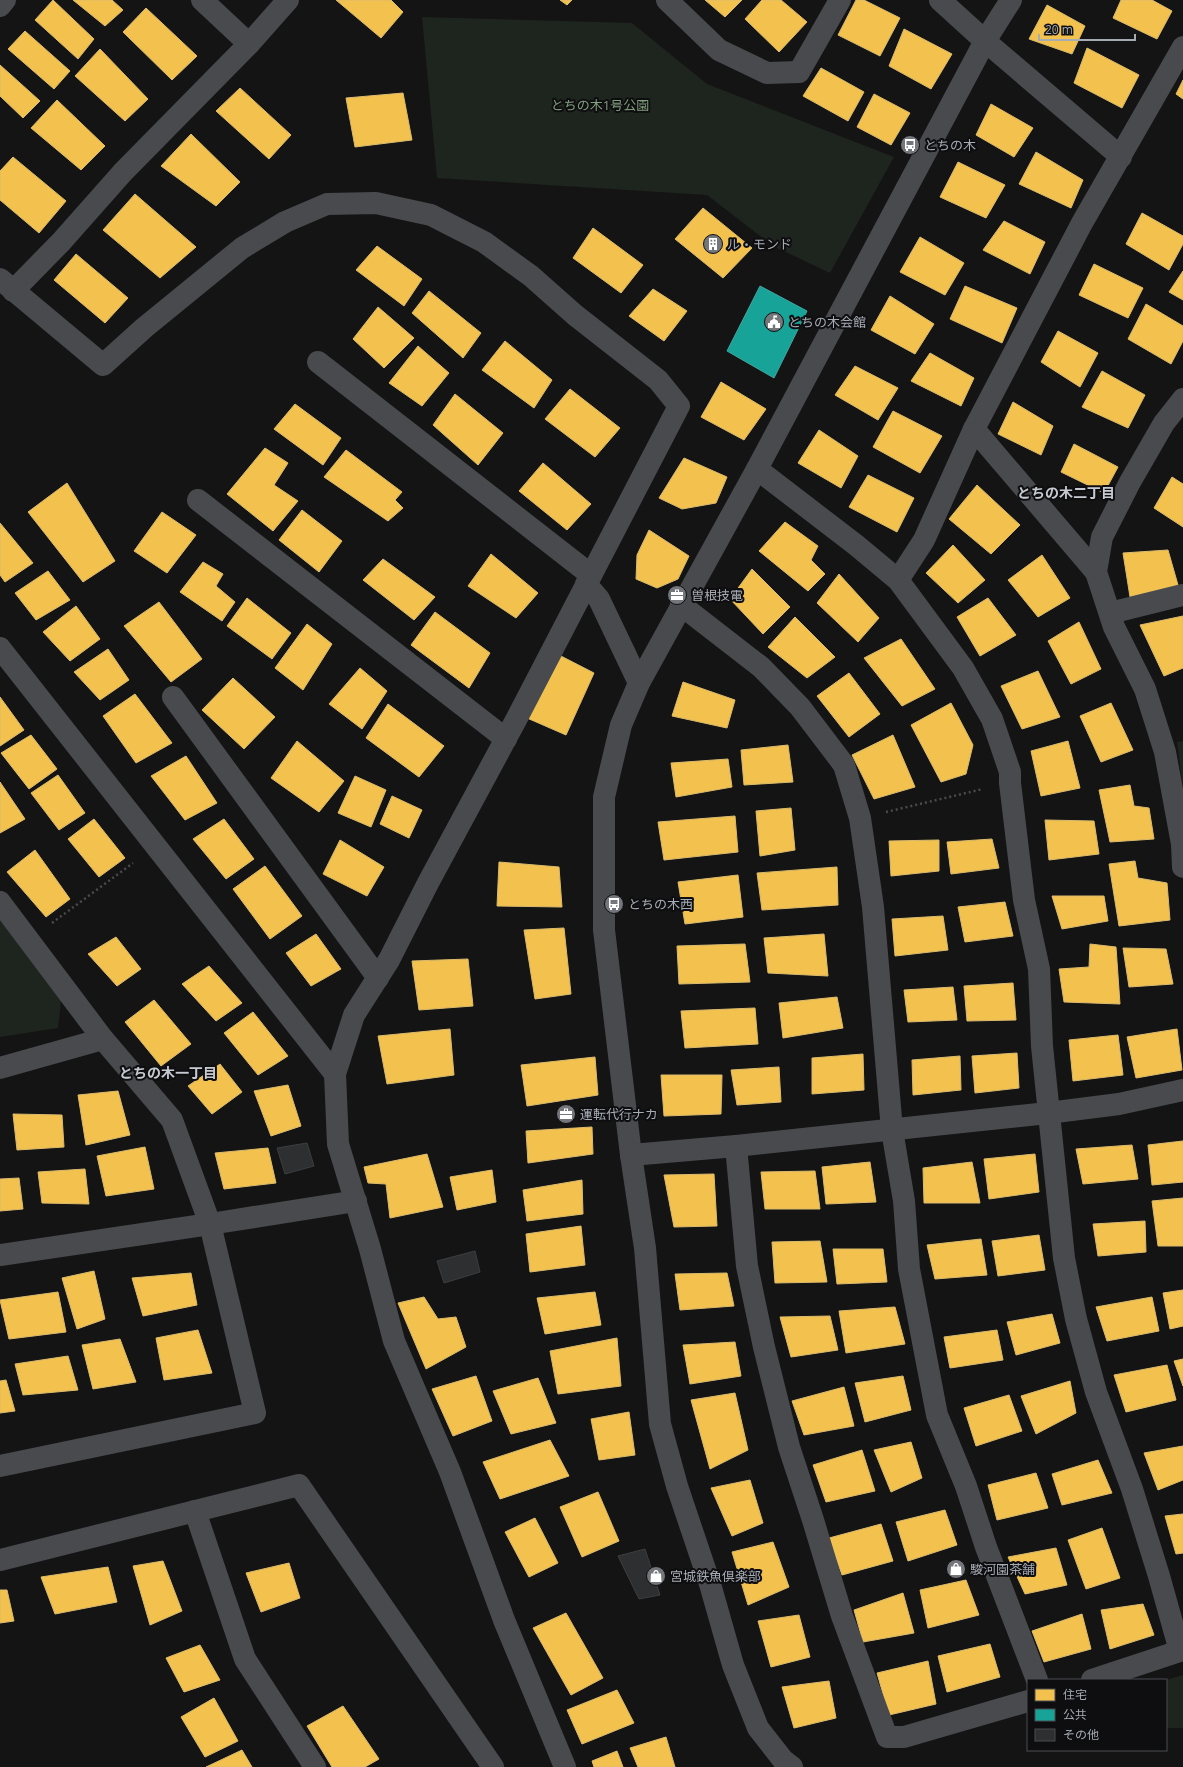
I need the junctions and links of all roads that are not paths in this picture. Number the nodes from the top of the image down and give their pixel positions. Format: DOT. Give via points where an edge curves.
graph roads {
  1 [pos="5,0"];
  2 [pos="202,0"];
  3 [pos="288,0"];
  4 [pos="667,0"];
  5 [pos="840,0"];
  6 [pos="940,0"];
  7 [pos="1011,0"];
  8 [pos="0,6"];
  9 [pos="985,41"];
  10 [pos="249,44"];
  11 [pos="1183,47"];
  12 [pos="1120,157"];
  13 [pos="7,285"];
  14 [pos="318,362"];
  15 [pos="1183,400"];
  16 [pos="974,429"];
  17 [pos="757,469"];
  18 [pos="198,500"];
  19 [pos="1096,572"];
  20 [pos="588,579"];
  21 [pos="898,580"];
  22 [pos="1183,595"];
  23 [pos="681,605"];
  24 [pos="1110,613"];
  25 [pos="0,648"];
  26 [pos="639,683"];
  27 [pos="173,697"];
  28 [pos="506,739"];
  29 [pos="1183,867"];
  30 [pos="0,902"];
  31 [pos="378,978"];
  32 [pos="103,1039"];
  33 [pos="0,1068"];
  34 [pos="335,1074"];
  35 [pos="1183,1090"];
  36 [pos="1048,1113"];
  37 [pos="892,1130"];
  38 [pos="736,1146"];
  39 [pos="631,1154"];
  40 [pos="356,1201"];
  41 [pos="210,1224"];
  42 [pos="0,1255"];
  43 [pos="0,1466"];
  44 [pos="195,1511"];
  45 [pos="0,1560"];
  46 [pos="1181,1650"];
  47 [pos="1037,1679"];
  48 [pos="1095,1679"];
  49 [pos="1027,1701"];
  50 [pos="785,1765"];
  51 [pos="315,1767"];
  52 [pos="493,1767"];
  53 [pos="566,1767"];
  1 -- 8 [label="street"];
  2 -- 10 [label="street"];
  3 -- 10 [label="street"];
  4 -- 5 [label="street" via="719,50 767,73 799,72"];
  6 -- 9 [label="street"];
  7 -- 9 [label="street"];
  9 -- 12 [label="street"];
  9 -- 17 [label="street"];
  10 -- 13 [label="street" via="123,172 61,242"];
  11 -- 12 [label="street"];
  12 -- 16 [label="street"];
  13 -- 20 [label="street" via="103,365 242,248 285,222 327,204 376,203 431,215 484,242 531,276 575,315 658,380 679,406"];
  14 -- 20 [label="street"];
  15 -- 19 [label="street" via="1164,423 1102,537"];
  16 -- 19 [label="street"];
  16 -- 21 [label="street" via="924,540"];
  17 -- 21 [label="street"];
  17 -- 23 [label="street"];
  18 -- 28 [label="street"];
  19 -- 24 [label="street"];
  20 -- 26 [label="street"];
  20 -- 28 [label="street"];
  21 -- 36 [label="street" via="963,668 992,719 1010,772 1024,900 1039,969"];
  22 -- 24 [label="street"];
  23 -- 26 [label="street"];
  23 -- 37 [label="street" via="761,667 800,707 844,765 860,818 874,914"];
  24 -- 29 [label="street" via="1114,627 1145,689 1165,752 1182,844"];
  25 -- 34 [label="street"];
  26 -- 39 [label="street" via="621,725 604,797 604,930"];
  27 -- 31 [label="street"];
  28 -- 31 [label="street"];
  30 -- 32 [label="street"];
  31 -- 34 [label="street" via="354,1015"];
  32 -- 33 [label="street"];
  32 -- 41 [label="street" via="172,1120"];
  34 -- 40 [label="street" via="338,1144"];
  35 -- 36 [label="street" via="1119,1104"];
  36 -- 37 [label="street"];
  36 -- 46 [label="street" via="1064,1258 1076,1319 1096,1392 1132,1489"];
  37 -- 38 [label="street"];
  37 -- 47 [label="street" via="904,1200 909,1270 937,1415 966,1486 986,1547"];
  38 -- 39 [label="street"];
  38 -- 49 [label="street" via="747,1266 788,1447 842,1616 887,1737 904,1737"];
  39 -- 50 [label="street" via="645,1248 660,1424 733,1665 758,1728"];
  40 -- 41 [label="street"];
  40 -- 53 [label="street" via="394,1341 450,1472 504,1620"];
  41 -- 42 [label="street"];
  41 -- 43 [label="street" via="255,1413"];
  44 -- 45 [label="street"];
  44 -- 51 [label="street" via="245,1659"];
  44 -- 52 [label="street" via="299,1485"];
  46 -- 48 [label="street"];
}
